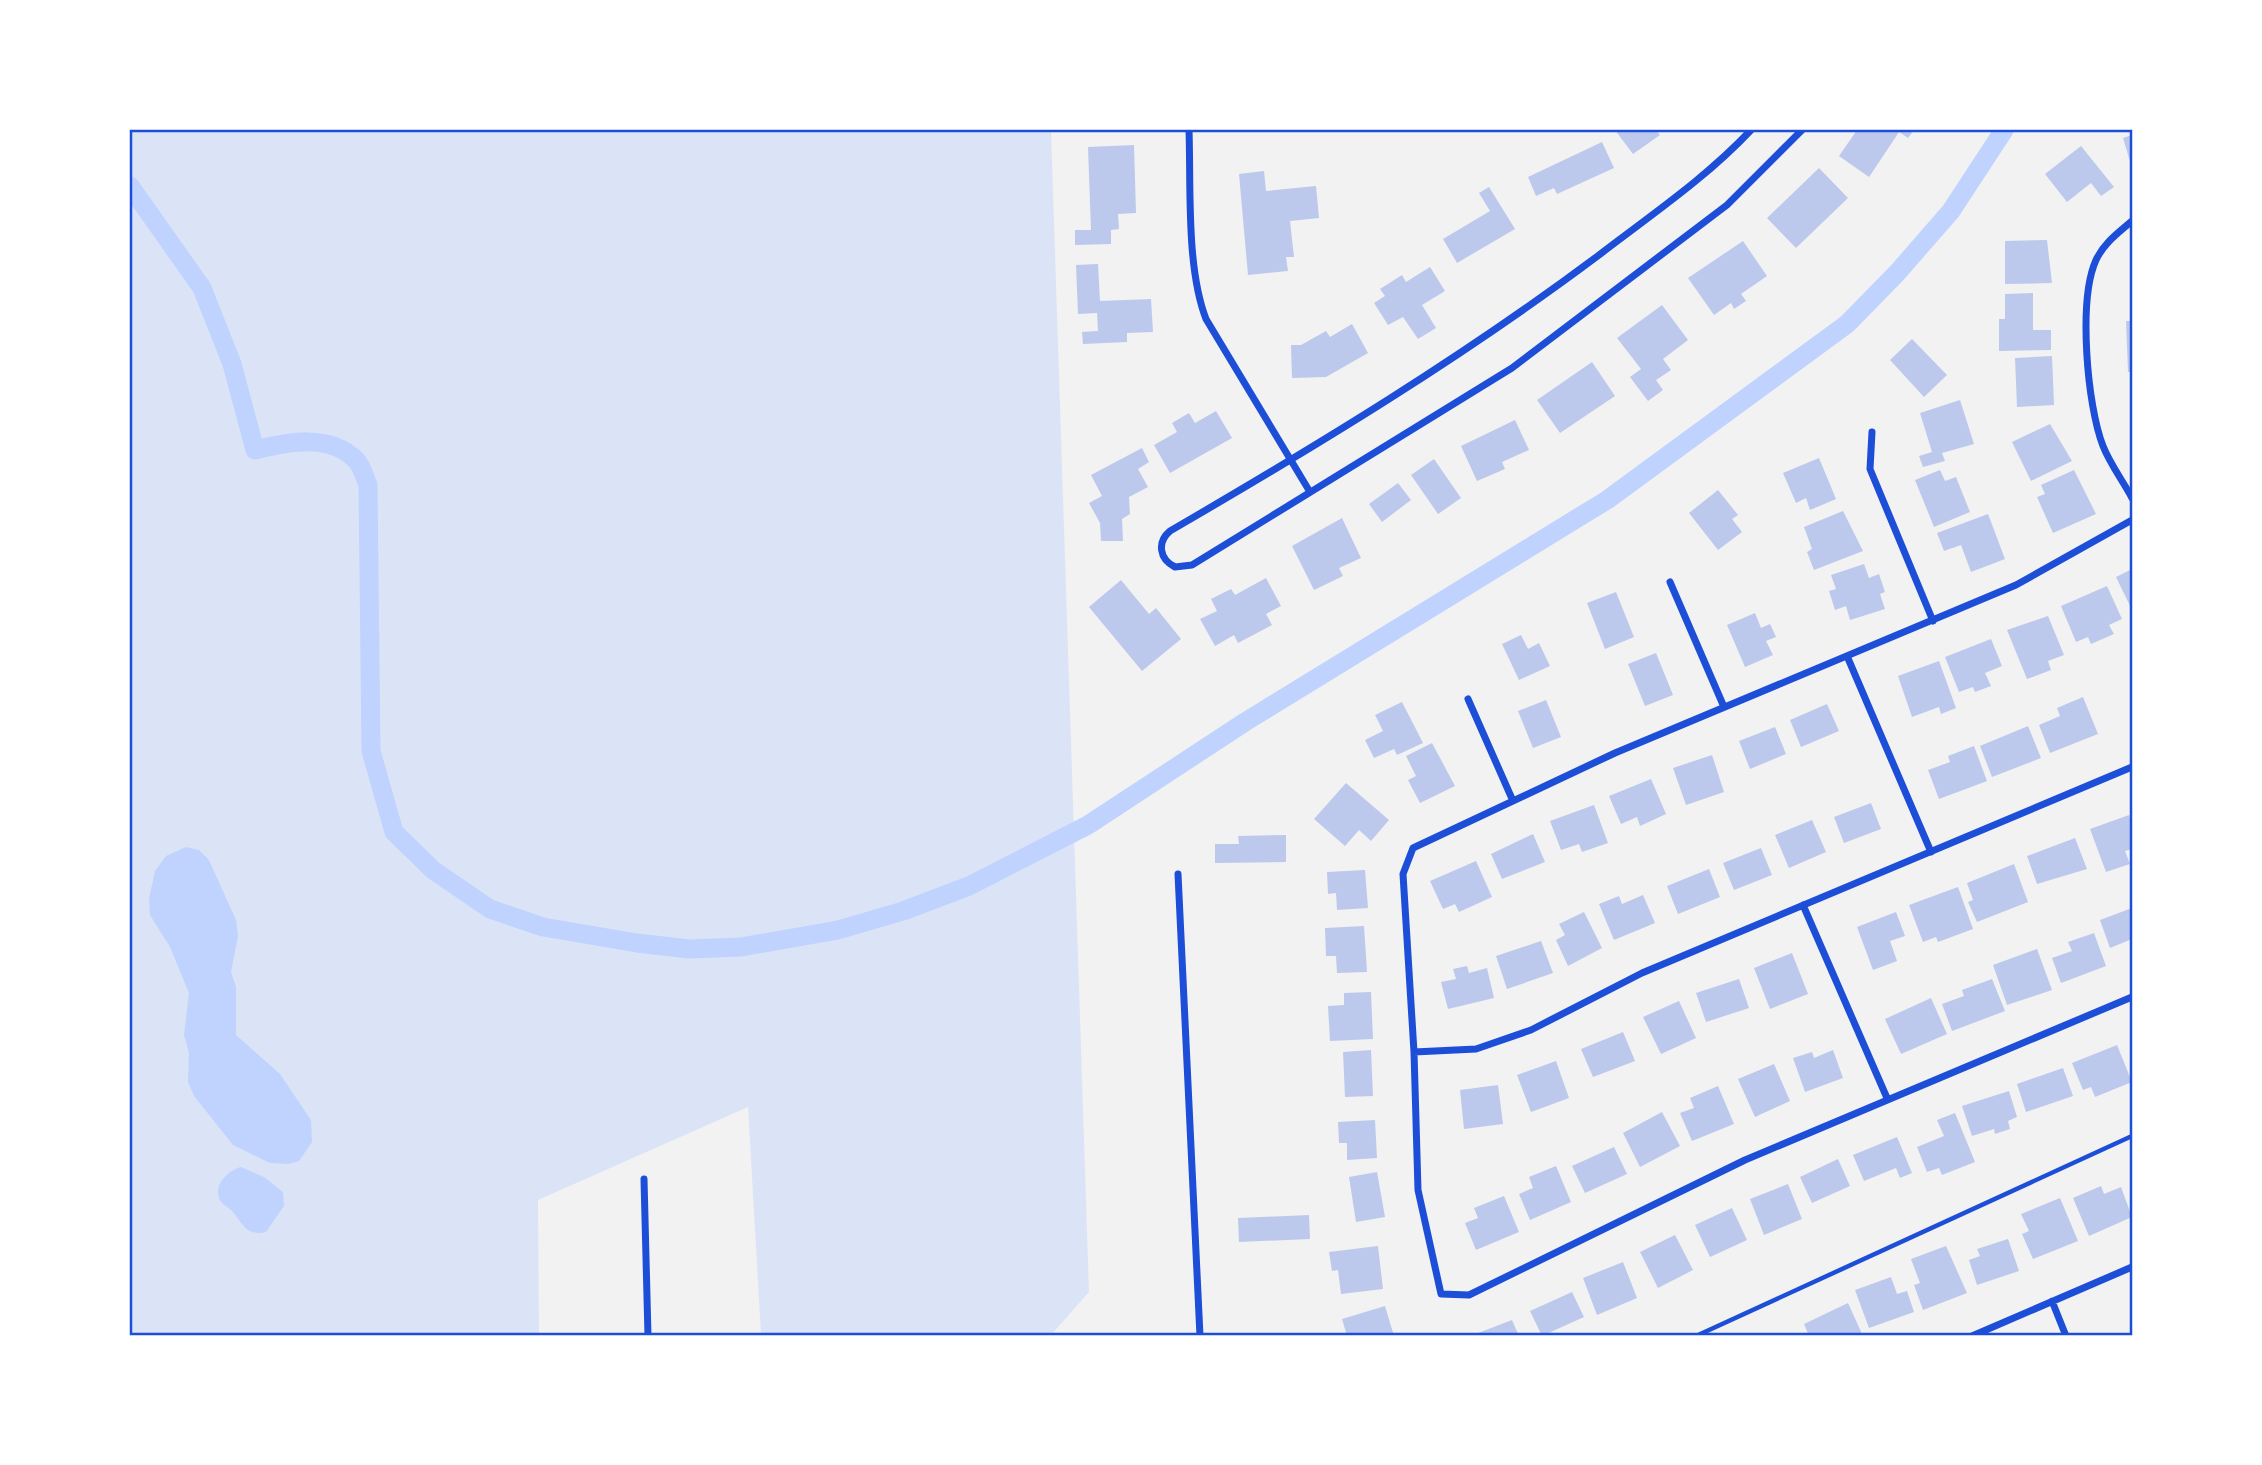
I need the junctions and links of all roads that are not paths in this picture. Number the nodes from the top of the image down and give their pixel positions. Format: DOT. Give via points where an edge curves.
graph roads {
  1 [pos="1189,130"];
  2 [pos="1751,130"];
  3 [pos="1802,130"];
  4 [pos="2133,221"];
  5 [pos="1872,432"];
  6 [pos="1292,460"];
  7 [pos="1310,492"];
  8 [pos="2133,498"];
  9 [pos="2133,520"];
  10 [pos="1670,582"];
  11 [pos="1933,621"];
  12 [pos="1847,656"];
  13 [pos="1468,699"];
  14 [pos="1724,708"];
  15 [pos="2133,767"];
  16 [pos="1513,801"];
  17 [pos="1931,852"];
  18 [pos="1178,874"];
  19 [pos="1803,905"];
  20 [pos="2133,997"];
  21 [pos="1414,1052"];
  22 [pos="1887,1098"];
  23 [pos="2133,1136"];
  24 [pos="644,1179"];
  25 [pos="2133,1267"];
  26 [pos="2052,1301"];
  27 [pos="648,1335"];
  28 [pos="1200,1335"];
  29 [pos="1696,1335"];
  30 [pos="1972,1335"];
  31 [pos="2066,1335"];
  1 -- 6 [label="street" via="1199,302"];
  2 -- 6 [label="street" via="1688,187 1520,314"];
  3 -- 7 [label="street" via="1727,205 1522,361"];
  4 -- 8 [label="street" via="2109,239 2096,260 2088,288 2088,354 2092,409 2104,448"];
  5 -- 11 [label="street" via="1870,469"];
  6 -- 7 [label="street"];
  6 -- 7 [label="street" via="1170,531 1163,537 1164,557 1175,567 1192,565"];
  9 -- 11 [label="street" via="2047,569"];
  10 -- 14 [label="street"];
  11 -- 12 [label="street"];
  12 -- 14 [label="street"];
  12 -- 17 [label="street"];
  13 -- 16 [label="street"];
  14 -- 16 [label="street"];
  15 -- 17 [label="street"];
  16 -- 21 [label="street" via="1413,848 1403,874"];
  17 -- 19 [label="street"];
  18 -- 28 [label="street"];
  19 -- 21 [label="street" via="1642,973 1531,1030 1476,1049"];
  19 -- 22 [label="street"];
  20 -- 22 [label="street"];
  21 -- 22 [label="street" via="1418,1190 1441,1294 1469,1296 1745,1160"];
  23 -- 29 [label="lane"];
  24 -- 27 [label="street"];
  25 -- 26 [label="street"];
  26 -- 30 [label="street"];
  26 -- 31 [label="street"];
}
